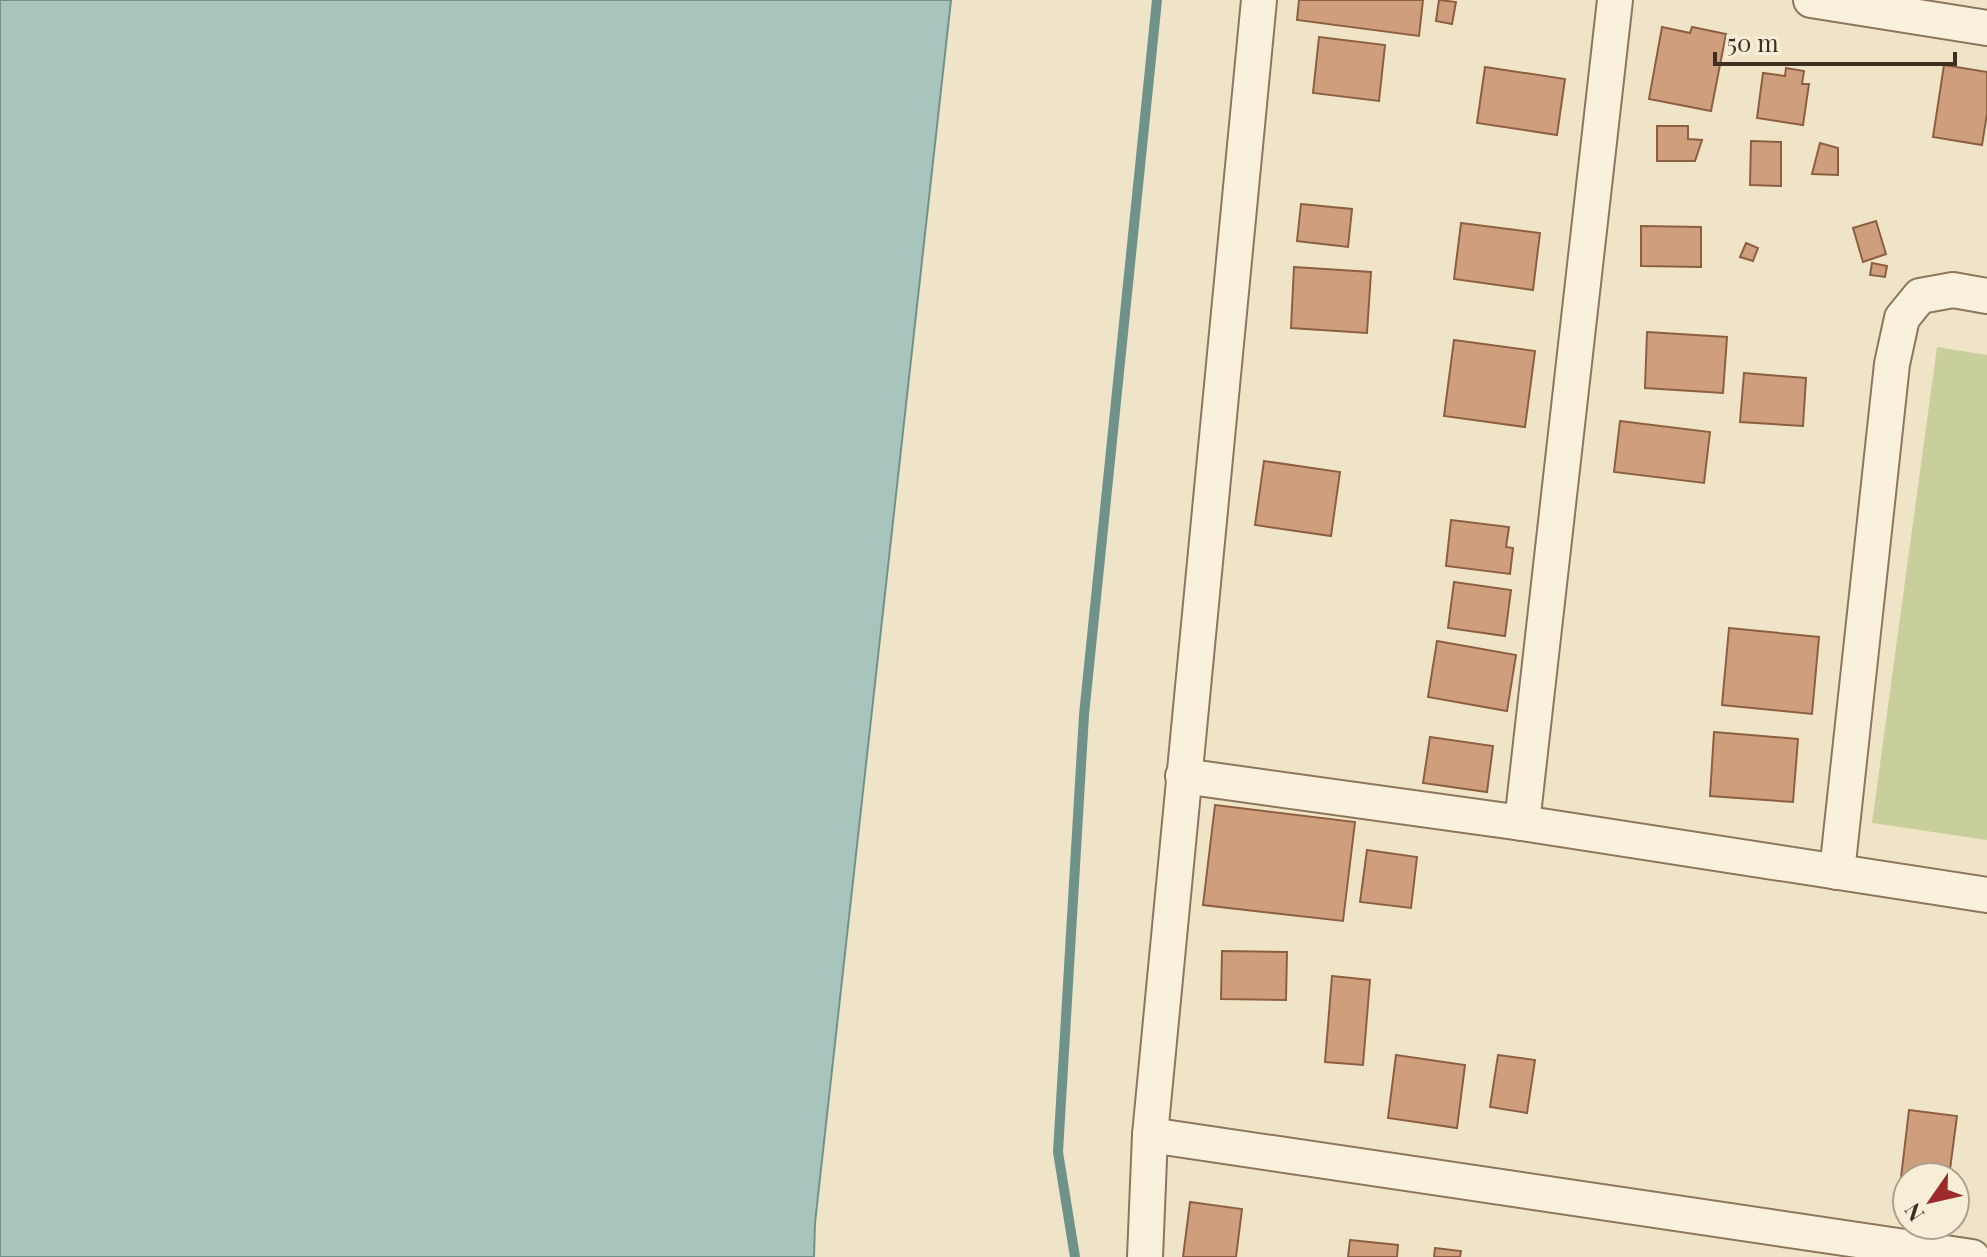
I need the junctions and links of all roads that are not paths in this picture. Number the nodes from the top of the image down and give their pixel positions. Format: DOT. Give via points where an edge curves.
graph roads {
  1 [pos="1259,0"];
  2 [pos="1615,0"];
  3 [pos="1811,0"];
  4 [pos="1987,28"];
  5 [pos="1987,296"];
  6 [pos="1183,776"];
  7 [pos="1522,823"];
  8 [pos="1837,872"];
  9 [pos="1987,895"];
  10 [pos="1150,1135"];
  11 [pos="1145,1257"];
  12 [pos="1972,1257"];
  1 -- 6 [label="street"];
  2 -- 7 [label="street"];
  3 -- 4 [label="street"];
  5 -- 8 [label="street" via="1953,290 1920,296 1902,318 1892,364"];
  6 -- 7 [label="street"];
  6 -- 10 [label="street"];
  7 -- 8 [label="street"];
  8 -- 9 [label="street"];
  10 -- 11 [label="street"];
  10 -- 12 [label="street"];
}
